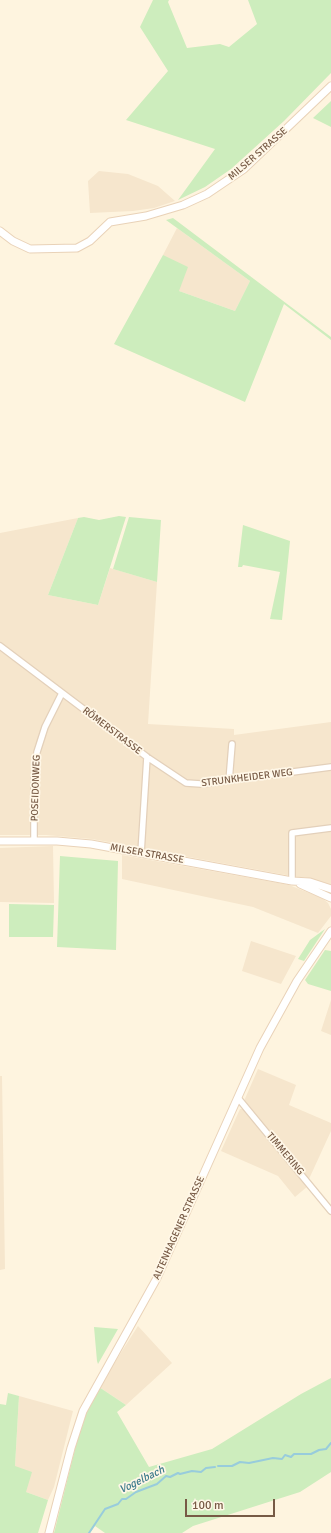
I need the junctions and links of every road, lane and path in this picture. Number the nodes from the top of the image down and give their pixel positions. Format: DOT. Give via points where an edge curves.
graph roads {
  1 [pos="331,86"];
  2 [pos="0,231"];
  3 [pos="0,646"];
  4 [pos="62,693"];
  5 [pos="232,744"];
  6 [pos="147,757"];
  7 [pos="331,767"];
  8 [pos="229,780"];
  9 [pos="331,828"];
  10 [pos="0,841"];
  11 [pos="34,841"];
  12 [pos="141,853"];
  13 [pos="292,881"];
  14 [pos="331,889"];
  15 [pos="331,898"];
  16 [pos="331,931"];
  17 [pos="238,1098"];
  18 [pos="331,1211"];
  19 [pos="49,1533"];
  1 -- 2 [label="main road, MILSER STRASSE" via="244,169 207,194 183,205 146,216 110,222 90,241 77,248 30,249 12,241"];
  3 -- 4 [label="street, RÖMERSTRASSE"];
  4 -- 6 [label="street, RÖMERSTRASSE"];
  4 -- 11 [label="street, POSEIDONWEG" via="45,727 37,752 34,779"];
  5 -- 8 [label="street"];
  6 -- 8 [label="street, STRUNKHEIDER WEG" via="186,783 201,784"];
  6 -- 12 [label="street, RÖMERSTRASSE"];
  7 -- 8 [label="street, STRUNKHEIDER WEG"];
  9 -- 13 [label="street" via="292,833"];
  10 -- 11 [label="main road, MILSER STRASSE"];
  11 -- 12 [label="main road, MILSER STRASSE" via="91,844"];
  12 -- 13 [label="main road, MILSER STRASSE"];
  13 -- 14 [label="main road, MILSER STRASSE" via="310,882"];
  13 -- 15 [label="main road, MILSER STRASSE"];
  16 -- 17 [label="main road, ALTENHAGENER STRASSE" via="307,964 286,1000 260,1048"];
  17 -- 18 [label="street, TIMMERING"];
  17 -- 19 [label="main road, ALTENHAGENER STRASSE" via="156,1278 83,1411"];
}
